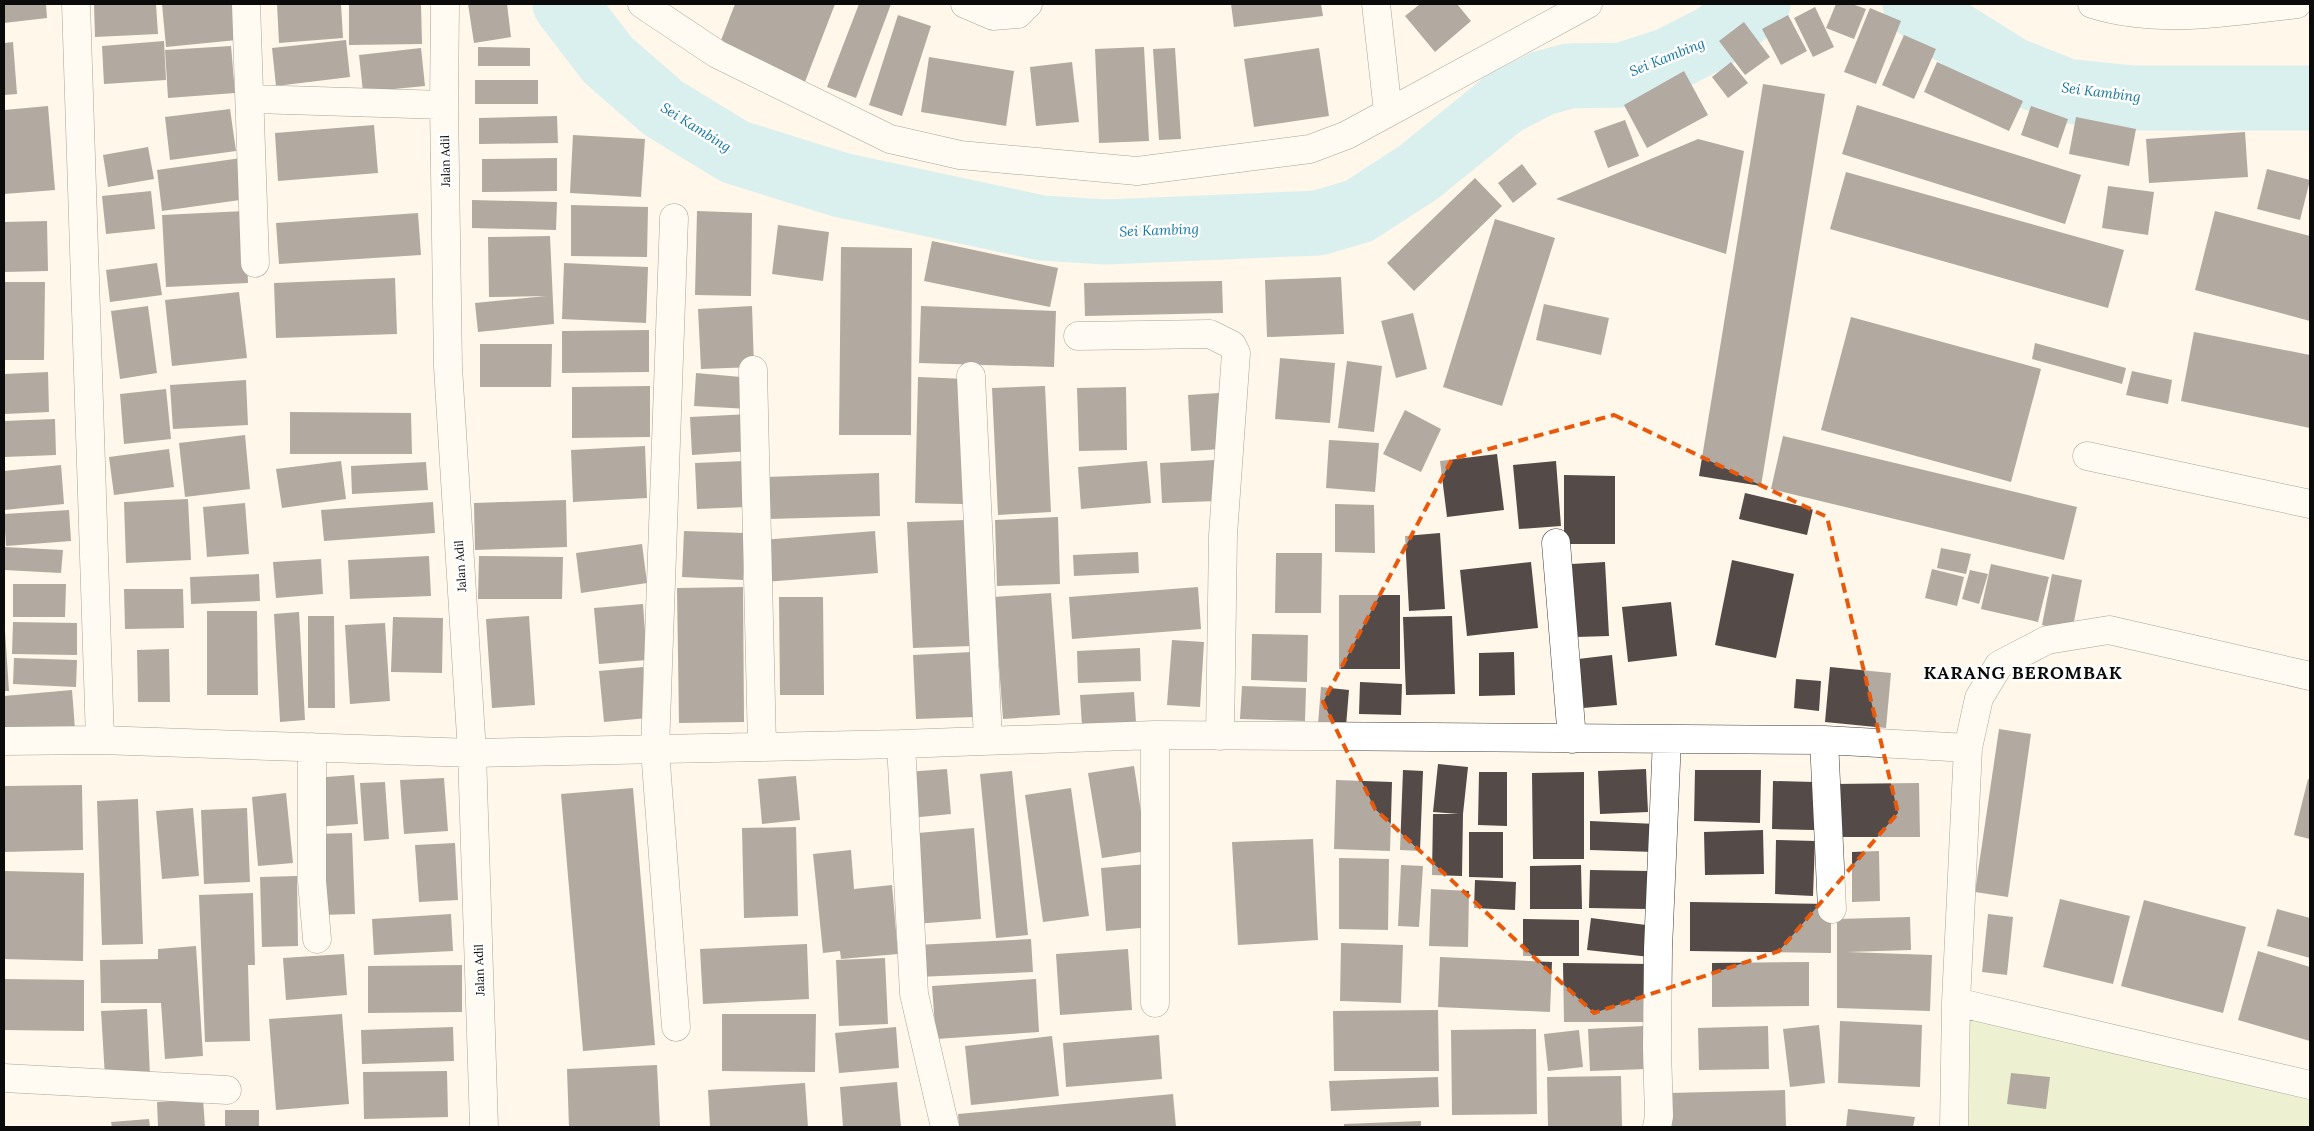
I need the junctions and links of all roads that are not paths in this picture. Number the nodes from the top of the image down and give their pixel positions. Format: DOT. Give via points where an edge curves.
graph roads {
  1 [pos="76,4"];
  2 [pos="246,4"];
  3 [pos="445,4"];
  4 [pos="642,4"];
  5 [pos="965,4"];
  6 [pos="1028,4"];
  7 [pos="1376,4"];
  8 [pos="1588,4"];
  9 [pos="2092,4"];
  10 [pos="2298,4"];
  11 [pos="1563,10"];
  12 [pos="2160,10"];
  13 [pos="251,99"];
  14 [pos="444,105"];
  15 [pos="1388,112"];
  16 [pos="674,218"];
  17 [pos="255,263"];
  18 [pos="1078,336"];
  19 [pos="753,370"];
  20 [pos="970,376"];
  21 [pos="2087,456"];
  22 [pos="2310,504"];
  23 [pos="1556,543"];
  24 [pos="2310,676"];
  25 [pos="1155,735"];
  26 [pos="1220,736"];
  27 [pos="1572,738"];
  28 [pos="1668,739"];
  29 [pos="100,740"];
  30 [pos="988,740"];
  31 [pos="1824,740"];
  32 [pos="4,741"];
  33 [pos="901,744"];
  34 [pos="762,745"];
  35 [pos="312,747"];
  36 [pos="1968,748"];
  37 [pos="655,750"];
  38 [pos="472,753"];
  39 [pos="1832,909"];
  40 [pos="318,939"];
  41 [pos="1956,1002"];
  42 [pos="1155,1003"];
  43 [pos="676,1027"];
  44 [pos="4,1078"];
  45 [pos="2310,1085"];
  46 [pos="227,1090"];
  47 [pos="484,1127"];
  48 [pos="945,1127"];
  49 [pos="1657,1127"];
  50 [pos="1954,1127"];
  1 -- 29 [label="street"];
  2 -- 13 [label="street"];
  3 -- 14 [label="street, Jalan Adil"];
  4 -- 15 [label="street" via="717,54 890,138 960,155 1137,171 1310,149 1347,135"];
  5 -- 6 [label="street" via="993,16 1018,14"];
  7 -- 15 [label="street"];
  8 -- 11 [label="street"];
  9 -- 12 [label="street"];
  10 -- 12 [label="street"];
  11 -- 15 [label="street"];
  13 -- 14 [label="street"];
  13 -- 17 [label="street"];
  14 -- 38 [label="street, Jalan Adil" via="448,367"];
  16 -- 37 [label="street"];
  18 -- 26 [label="street" via="1210,334 1232,345 1236,353 1223,536"];
  19 -- 34 [label="street"];
  20 -- 30 [label="street"];
  21 -- 22 [label="street"];
  23 -- 27 [label="street"];
  24 -- 36 [label="street" via="2109,630 2047,640 1999,665 1979,698"];
  25 -- 26 [label="street"];
  25 -- 30 [label="street"];
  25 -- 42 [label="street"];
  26 -- 27 [label="street"];
  27 -- 28 [label="street"];
  28 -- 31 [label="street"];
  28 -- 49 [label="street" via="1658,949"];
  29 -- 32 [label="street"];
  29 -- 35 [label="street"];
  30 -- 33 [label="street"];
  31 -- 36 [label="street"];
  31 -- 39 [label="street"];
  33 -- 34 [label="street"];
  33 -- 48 [label="street" via="914,994"];
  34 -- 37 [label="street"];
  35 -- 38 [label="street"];
  35 -- 40 [label="street" via="312,880"];
  36 -- 41 [label="street"];
  37 -- 38 [label="street"];
  37 -- 43 [label="street"];
  38 -- 47 [label="street, Jalan Adil"];
  41 -- 45 [label="street"];
  41 -- 50 [label="street"];
  44 -- 46 [label="street"];
}
